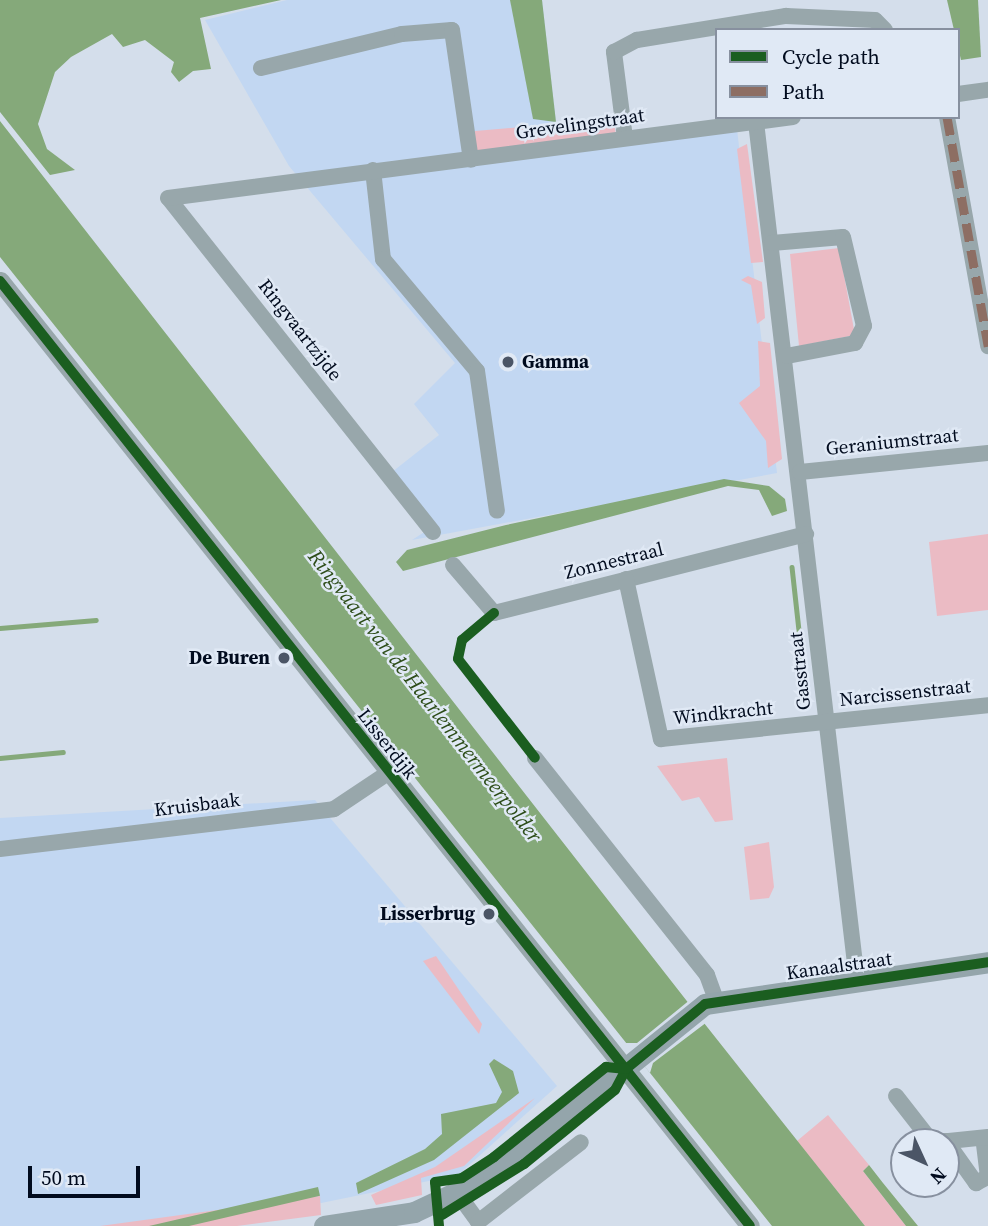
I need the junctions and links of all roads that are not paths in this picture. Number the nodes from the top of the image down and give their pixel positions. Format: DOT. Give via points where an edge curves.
graph roads {
  1 [pos="883,28"];
  2 [pos="261,68"];
  3 [pos="988,90"];
  4 [pos="960,94"];
  5 [pos="778,119"];
  6 [pos="947,119"];
  7 [pos="756,122"];
  8 [pos="625,138"];
  9 [pos="471,160"];
  10 [pos="373,170"];
  11 [pos="223,192"];
  12 [pos="772,243"];
  13 [pos="0,281"];
  14 [pos="988,346"];
  15 [pos="787,356"];
  16 [pos="988,453"];
  17 [pos="800,472"];
  18 [pos="497,511"];
  19 [pos="433,532"];
  20 [pos="806,534"];
  21 [pos="453,565"];
  22 [pos="626,579"];
  23 [pos="988,705"];
  24 [pos="827,723"];
  25 [pos="534,758"];
  26 [pos="388,773"];
  27 [pos="0,849"];
  28 [pos="988,962"];
  29 [pos="857,981"];
  30 [pos="716,1000"];
  31 [pos="632,1063"];
  32 [pos="896,1096"];
  33 [pos="921,1128"];
  34 [pos="986,1137"];
  35 [pos="960,1140"];
  36 [pos="581,1142"];
  37 [pos="960,1160"];
  38 [pos="458,1194"];
  39 [pos="389,1222"];
  40 [pos="324,1226"];
  41 [pos="750,1226"];
  1 -- 8 [label="street" via="875,20 786,16 637,40 614,52"];
  2 -- 9 [label="street" via="402,34 452,30"];
  3 -- 4 [label="street"];
  5 -- 7 [label="street, Grevelingstraat"];
  6 -- 14 [label="street"];
  7 -- 8 [label="street, Grevelingstraat"];
  7 -- 12 [label="street, Gasstraat"];
  8 -- 9 [label="street, Grevelingstraat"];
  9 -- 10 [label="street, Grevelingstraat"];
  10 -- 11 [label="street, Grevelingstraat"];
  10 -- 18 [label="street" via="383,259 477,371"];
  11 -- 19 [label="street, Ringvaartzijde" via="168,198"];
  12 -- 15 [label="street, Gasstraat"];
  12 -- 15 [label="street" via="843,237 864,326 855,344"];
  13 -- 26 [label="street, Lisserdijk"];
  15 -- 17 [label="street, Gasstraat"];
  16 -- 17 [label="street, Geraniumstraat"];
  17 -- 20 [label="street, Gasstraat"];
  20 -- 22 [label="street, Zonnestraal"];
  20 -- 24 [label="street, Gasstraat"];
  21 -- 22 [label="street, Zonnestraal" via="494,612"];
  22 -- 24 [label="street, Windkracht" via="661,739"];
  23 -- 24 [label="street, Narcissenstraat"];
  24 -- 29 [label="street, Gasstraat"];
  25 -- 30 [label="street" via="707,975"];
  26 -- 27 [label="street, Kruisbaak" via="334,809"];
  26 -- 31 [label="street, Lisserdijk"];
  28 -- 29 [label="main road, Kanaalstraat"];
  29 -- 30 [label="main road, Kanaalstraat"];
  30 -- 31 [label="main road, Kanaalstraat" via="696,1010"];
  31 -- 38 [label="main road, Kanaalstraat" via="502,1168"];
  31 -- 41 [label="street, Lisserdijk"];
  32 -- 33 [label="street"];
  34 -- 35 [label="street"];
  34 -- 37 [label="street" via="988,1177 976,1182"];
  36 -- 38 [label="street" via="478,1222"];
  38 -- 39 [label="main road, Kanaalstraat"];
  39 -- 40 [label="main road, Kanaalstraat"];
}
